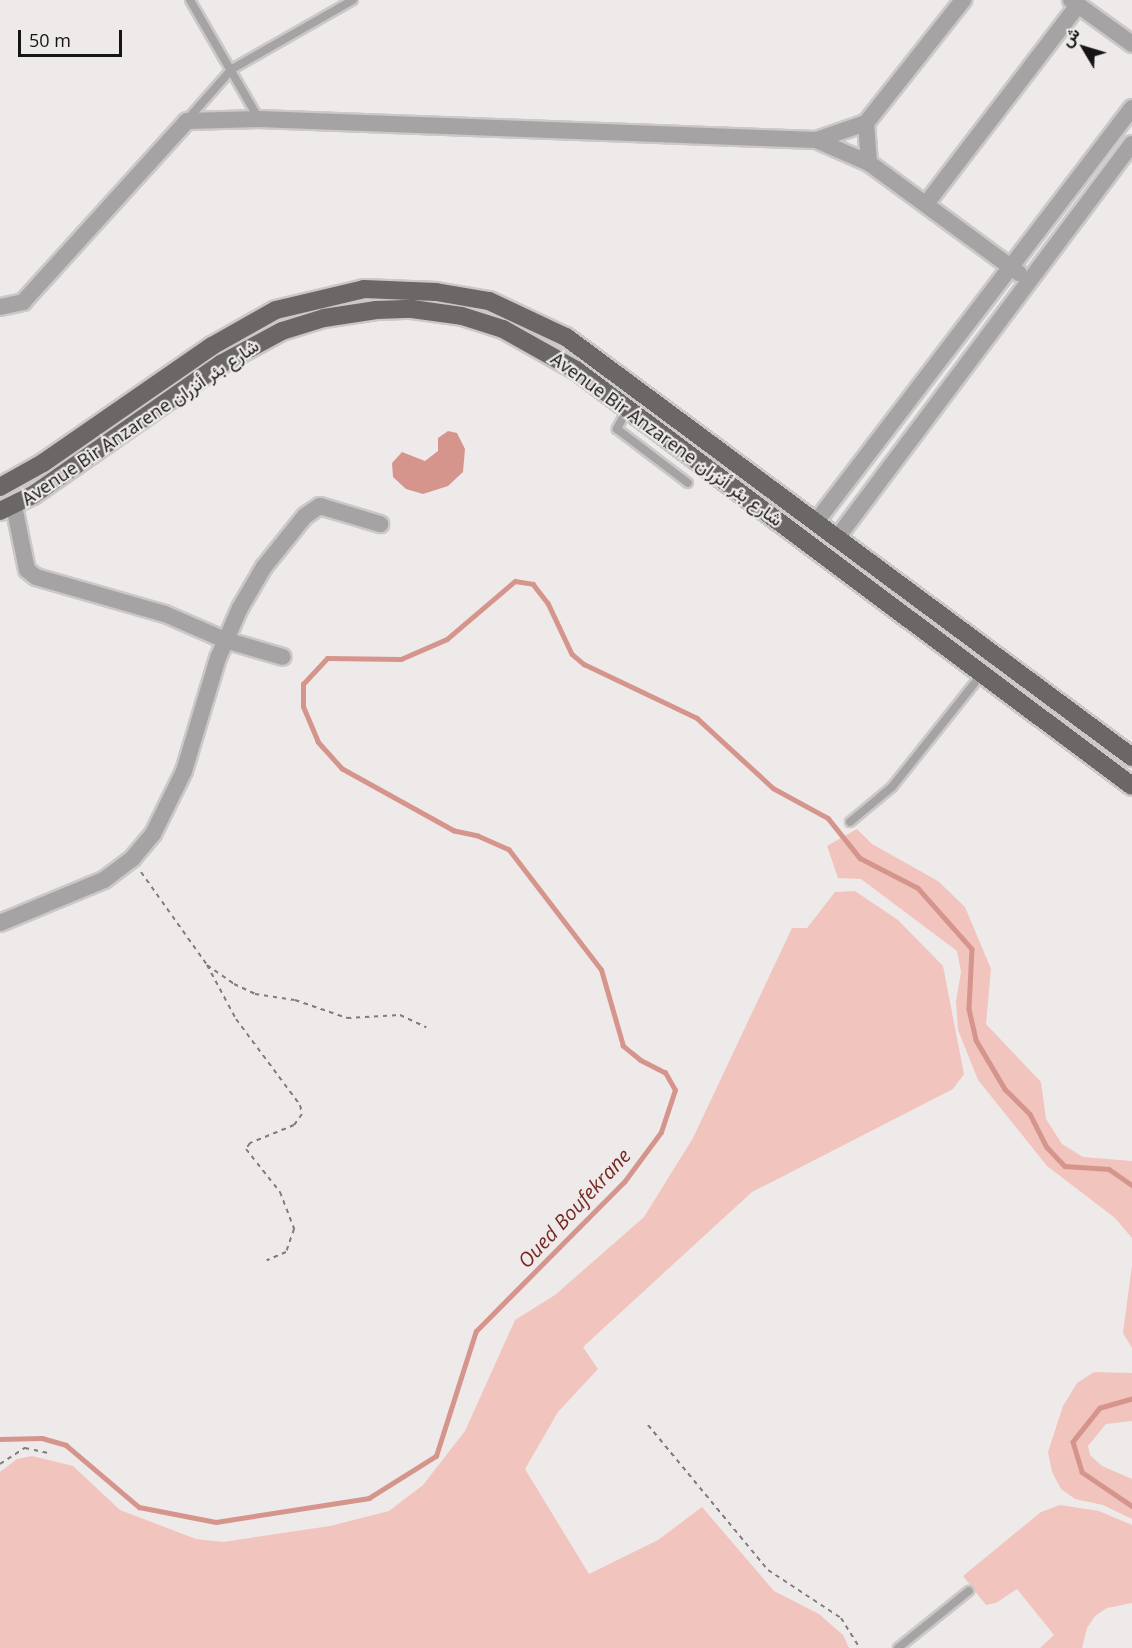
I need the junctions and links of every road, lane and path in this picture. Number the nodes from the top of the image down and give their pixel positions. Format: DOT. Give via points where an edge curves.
graph roads {
  1 [pos="190,0"];
  2 [pos="353,0"];
  3 [pos="963,0"];
  4 [pos="1075,2"];
  5 [pos="1132,44"];
  6 [pos="232,69"];
  7 [pos="1132,108"];
  8 [pos="260,119"];
  9 [pos="187,121"];
  10 [pos="866,123"];
  11 [pos="816,140"];
  12 [pos="1132,144"];
  13 [pos="869,163"];
  14 [pos="926,204"];
  15 [pos="1011,266"];
  16 [pos="1029,281"];
  17 [pos="0,307"];
  18 [pos="628,408"];
  19 [pos="688,483"];
  20 [pos="0,487"];
  21 [pos="7,508"];
  22 [pos="816,522"];
  23 [pos="380,524"];
  24 [pos="837,538"];
  25 [pos="803,539"];
  26 [pos="824,554"];
  27 [pos="225,640"];
  28 [pos="283,657"];
  29 [pos="982,674"];
  30 [pos="1132,757"];
  31 [pos="1132,786"];
  32 [pos="850,822"];
  33 [pos="132,859"];
  34 [pos="0,923"];
  35 [pos="207,965"];
  36 [pos="426,1027"];
  37 [pos="267,1260"];
  38 [pos="648,1425"];
  39 [pos="49,1453"];
  40 [pos="0,1464"];
  41 [pos="969,1591"];
  42 [pos="860,1648"];
  43 [pos="898,1648"];
  1 -- 6 [label="lane"];
  2 -- 6 [label="lane"];
  3 -- 10 [label="street"];
  4 -- 5 [label="street"];
  4 -- 14 [label="street"];
  6 -- 8 [label="lane"];
  6 -- 9 [label="lane"];
  7 -- 15 [label="street"];
  8 -- 9 [label="street"];
  8 -- 11 [label="street"];
  9 -- 17 [label="street" via="23,303 12,308"];
  10 -- 11 [label="street"];
  10 -- 13 [label="street"];
  11 -- 13 [label="street"];
  12 -- 16 [label="street"];
  13 -- 14 [label="street"];
  14 -- 15 [label="street"];
  15 -- 16 [label="street"];
  15 -- 22 [label="street"];
  16 -- 24 [label="street"];
  18 -- 19 [label="lane" via="617,429"];
  18 -- 21 [label="main road, Avenue Bir Anzarene شارع بئر أنزران" via="550,352 503,329 445,312 354,312 282,332 254,345"];
  18 -- 25 [label="main road, Avenue Bir Anzarene شارع بئر أنزران"];
  20 -- 22 [label="main road, Avenue Bir Anzarene شارع بئر أنزران" via="43,463 212,346 276,310 337,293 400,289 489,302 542,324"];
  21 -- 27 [label="street" via="30,573 43,581 187,621"];
  22 -- 24 [label="main road, Avenue Bir Anzarene شارع بئر أنزران"];
  22 -- 25 [label="main road"];
  23 -- 27 [label="street" via="328,507 313,509 264,567"];
  24 -- 26 [label="main road"];
  24 -- 30 [label="main road, Avenue Bir Anzarene شارع بئر أنزران"];
  25 -- 26 [label="main road, Avenue Bir Anzarene شارع بئر أنزران"];
  26 -- 29 [label="main road, Avenue Bir Anzarene شارع بئر أنزران"];
  27 -- 28 [label="street"];
  27 -- 33 [label="street" via="184,771 165,814"];
  29 -- 31 [label="main road, Avenue Bir Anzarene شارع بئر أنزران"];
  29 -- 32 [label="lane" via="892,787"];
  33 -- 34 [label="street" via="117,873 79,893"];
  33 -- 35 [label="path"];
  35 -- 36 [label="path" via="255,994 295,1000 347,1018 406,1016"];
  35 -- 37 [label="path" via="236,1019 300,1105 302,1114 294,1125 250,1143 246,1149 280,1192 294,1229 286,1252"];
  38 -- 42 [label="path" via="768,1570 841,1618"];
  39 -- 40 [label="path" via="26,1448"];
  41 -- 43 [label="lane"];
}
